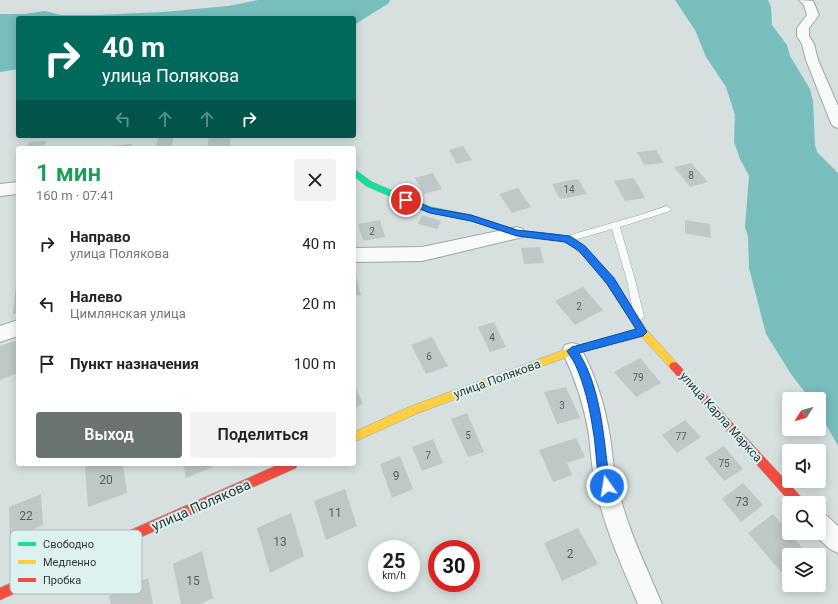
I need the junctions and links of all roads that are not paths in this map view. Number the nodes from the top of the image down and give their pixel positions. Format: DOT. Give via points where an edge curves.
graph roads {
  1 [pos="805,0"];
  2 [pos="835,104"];
  3 [pos="838,123"];
  4 [pos="356,174"];
  5 [pos="16,188"];
  6 [pos="0,190"];
  7 [pos="667,209"];
  8 [pos="615,225"];
  9 [pos="517,233"];
  10 [pos="567,239"];
  11 [pos="356,255"];
  12 [pos="16,329"];
  13 [pos="643,332"];
  14 [pos="0,334"];
  15 [pos="572,351"];
  16 [pos="356,435"];
  17 [pos="288,466"];
  18 [pos="793,496"];
  19 [pos="826,530"];
  20 [pos="142,531"];
  21 [pos="838,541"];
  22 [pos="10,590"];
  23 [pos="0,594"];
  24 [pos="650,604"];
  1 -- 2 [label="street" via="809,3 813,15 803,28 803,36 812,60"];
  2 -- 3 [label="street"];
  4 -- 9 [label="street" via="368,184 430,210 471,218"];
  5 -- 6 [label="street"];
  7 -- 8 [label="lane"];
  8 -- 10 [label="lane"];
  8 -- 13 [label="lane"];
  9 -- 10 [label="street"];
  9 -- 11 [label="street" via="437,252"];
  10 -- 13 [label="street, улица Карла Маркса" via="582,249 610,281"];
  12 -- 14 [label="street"];
  13 -- 15 [label="street, улица Полякова"];
  13 -- 18 [label="street, улица Карла Маркса"];
  15 -- 16 [label="street, улица Полякова" via="413,410"];
  15 -- 24 [label="street" via="580,364 589,393 598,429 603,472 615,516"];
  17 -- 20 [label="street, улица Полякова"];
  19 -- 21 [label="street"];
  22 -- 23 [label="street, улица Полякова"];
}
